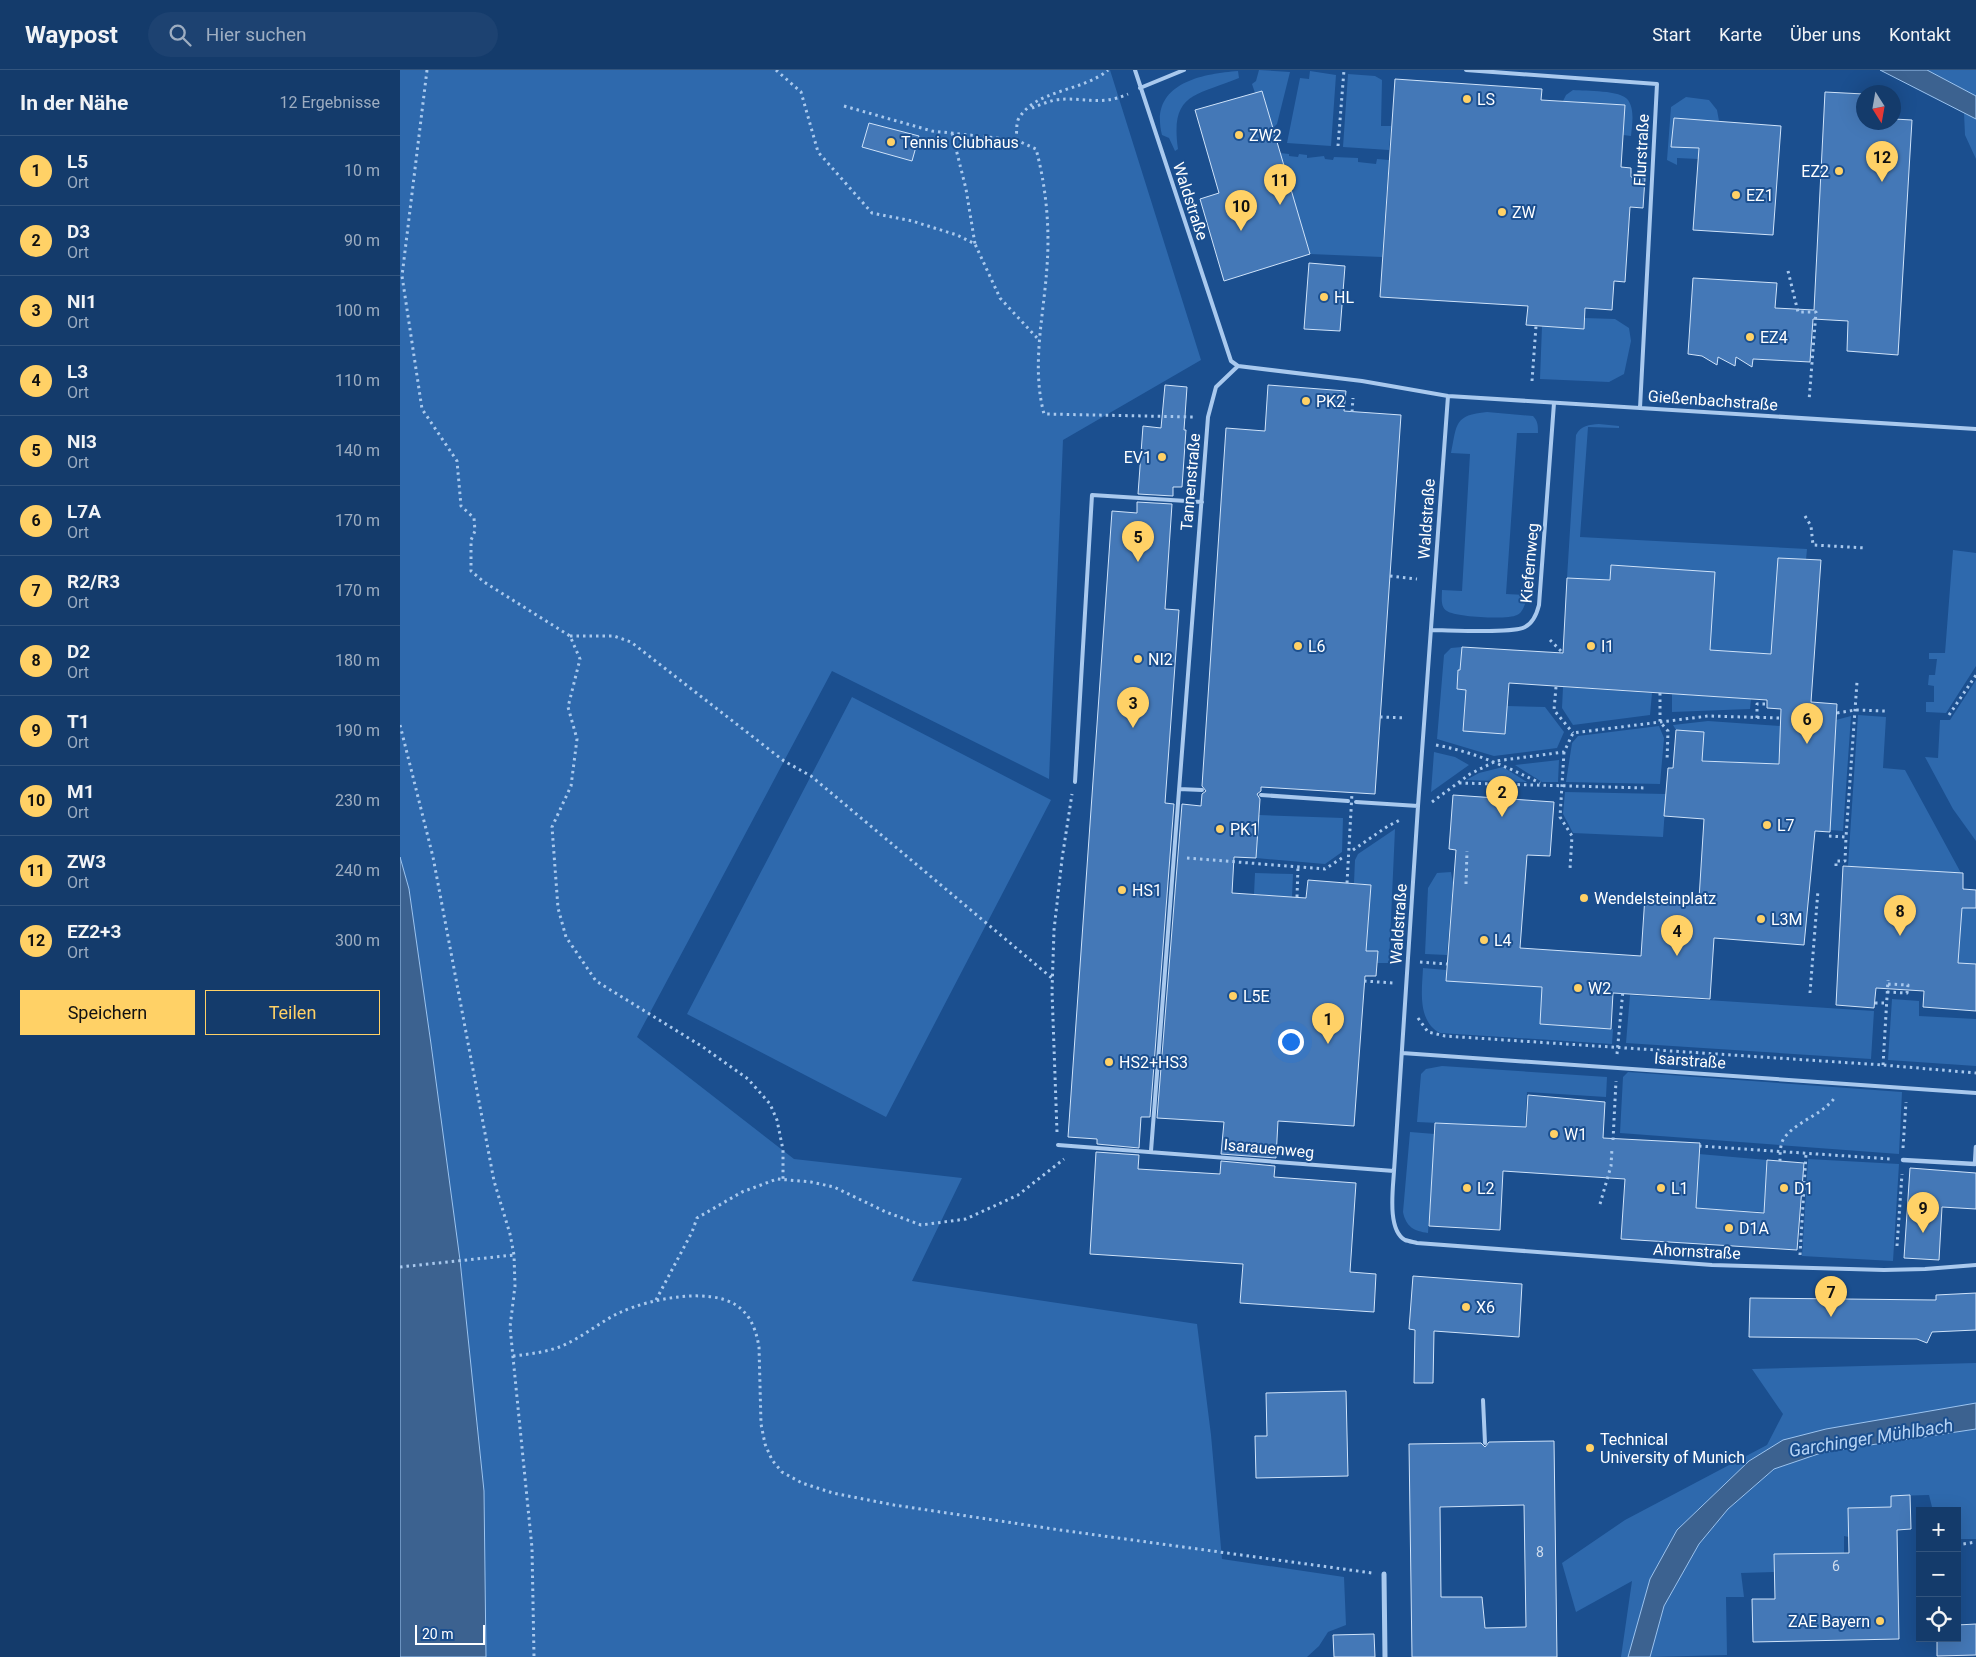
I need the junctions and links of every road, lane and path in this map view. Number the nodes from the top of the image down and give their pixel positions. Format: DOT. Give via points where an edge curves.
graph roads {
  1 [pos="427,70"];
  2 [pos="776,70"];
  3 [pos="1108,70"];
  4 [pos="1135,70"];
  5 [pos="1184,70"];
  6 [pos="1344,70"];
  7 [pos="1466,70"];
  8 [pos="1489,71"];
  9 [pos="1140,88"];
  10 [pos="844,106"];
  11 [pos="1027,109"];
  12 [pos="952,133"];
  13 [pos="1016,140"];
  14 [pos="1338,146"];
  15 [pos="975,244"];
  16 [pos="1788,271"];
  17 [pos="1536,326"];
  18 [pos="1038,340"];
  19 [pos="1238,366"];
  20 [pos="1532,381"];
  21 [pos="1448,396"];
  22 [pos="1353,398"];
  23 [pos="1809,401"];
  24 [pos="1554,403"];
  25 [pos="1640,408"];
  26 [pos="1352,412"];
  27 [pos="1208,417"];
  28 [pos="1976,429"];
  29 [pos="1202,502"];
  30 [pos="1805,516"];
  31 [pos="1866,548"];
  32 [pos="1390,576"];
  33 [pos="1417,579"];
  34 [pos="1431,630"];
  35 [pos="570,636"];
  36 [pos="1550,640"];
  37 [pos="1562,653"];
  38 [pos="1976,675"];
  39 [pos="1857,682"];
  40 [pos="1556,686"];
  41 [pos="1660,693"];
  42 [pos="1767,704"];
  43 [pos="1855,710"];
  44 [pos="1886,711"];
  45 [pos="1837,713"];
  46 [pos="1949,715"];
  47 [pos="1380,717"];
  48 [pos="1406,718"];
  49 [pos="1756,718"];
  50 [pos="1781,718"];
  51 [pos="1660,722"];
  52 [pos="400,726"];
  53 [pos="1573,732"];
  54 [pos="1433,744"];
  55 [pos="1564,752"];
  56 [pos="1667,760"];
  57 [pos="1496,761"];
  58 [pos="1075,782"];
  59 [pos="1459,783"];
  60 [pos="1542,784"];
  61 [pos="1561,785"];
  62 [pos="1179,788"];
  63 [pos="1646,788"];
  64 [pos="1202,790"];
  65 [pos="1352,793"];
  66 [pos="1261,795"];
  67 [pos="1348,801"];
  68 [pos="1356,802"];
  69 [pos="1418,806"];
  70 [pos="1426,806"];
  71 [pos="1400,820"];
  72 [pos="1829,836"];
  73 [pos="1846,837"];
  74 [pos="1353,850"];
  75 [pos="1467,851"];
  76 [pos="1345,856"];
  77 [pos="1173,857"];
  78 [pos="1298,866"];
  79 [pos="1836,866"];
  80 [pos="1570,869"];
  81 [pos="1347,883"];
  82 [pos="1466,884"];
  83 [pos="1818,890"];
  84 [pos="1297,897"];
  85 [pos="1447,964"];
  86 [pos="1420,971"];
  87 [pos="1053,978"];
  88 [pos="1364,981"];
  89 [pos="1392,982"];
  90 [pos="1810,992"];
  91 [pos="1888,992"];
  92 [pos="1875,1003"];
  93 [pos="1887,1003"];
  94 [pos="1417,1015"];
  95 [pos="1402,1053"];
  96 [pos="1883,1065"];
  97 [pos="1976,1073"];
  98 [pos="1976,1092"];
  99 [pos="1836,1095"];
  100 [pos="1058,1145"];
  101 [pos="1080,1146"];
  102 [pos="1699,1146"];
  103 [pos="1976,1147"];
  104 [pos="1612,1148"];
  105 [pos="1151,1151"];
  106 [pos="1780,1152"];
  107 [pos="1806,1154"];
  108 [pos="1903,1160"];
  109 [pos="1780,1161"];
  110 [pos="1394,1171"];
  111 [pos="783,1180"];
  112 [pos="1600,1204"];
  113 [pos="514,1255"];
  114 [pos="1976,1265"];
  115 [pos="400,1267"];
  116 [pos="1799,1268"];
  117 [pos="656,1300"];
  118 [pos="514,1356"];
  119 [pos="1483,1400"];
  120 [pos="1485,1442"];
  121 [pos="1976,1542"];
  122 [pos="1961,1544"];
  123 [pos="1384,1574"];
  124 [pos="534,1657"];
  125 [pos="1385,1657"];
  1 -- 35 [label="path" via="402,276 422,409 457,461 461,506 474,518 471,571"];
  2 -- 15 [label="path" via="801,92 818,152 872,213 912,221"];
  3 -- 11 [label="path" via="1074,89 1050,94"];
  4 -- 9 [label="lane, Waldstraße"];
  5 -- 9 [label="lane"];
  6 -- 14 [label="path"];
  7 -- 8 [label="lane, Flurstraße"];
  8 -- 25 [label="lane, Flurstraße" via="1657,84"];
  9 -- 11 [label="path" via="1115,100 1054,100"];
  9 -- 19 [label="lane, Waldstraße" via="1231,361"];
  10 -- 12 [label="path" via="932,131"];
  11 -- 13 [label="path" via="1018,122"];
  12 -- 13 [label="path"];
  12 -- 15 [label="path"];
  13 -- 18 [label="path" via="1036,149 1042,174 1047,265"];
  15 -- 18 [label="path" via="1000,298"];
  16 -- 23 [label="path" via="1798,312 1816,312"];
  17 -- 20 [label="path"];
  18 -- 27 [label="path" via="1044,414"];
  19 -- 21 [label="lane" via="1362,381"];
  19 -- 27 [label="lane, Tannenstraße" via="1216,386"];
  21 -- 24 [label="lane, Gießenbachstraße"];
  21 -- 34 [label="lane, Waldstraße"];
  22 -- 26 [label="path"];
  24 -- 25 [label="lane, Gießenbachstraße"];
  24 -- 34 [label="lane, Kiefernweg" via="1539,605 1534,618 1525,627 1510,630"];
  25 -- 28 [label="lane, Gießenbachstraße"];
  27 -- 29 [label="lane, Tannenstraße"];
  29 -- 58 [label="lane" via="1092,495"];
  29 -- 62 [label="lane, Tannenstraße"];
  30 -- 31 [label="path" via="1811,526 1812,545"];
  32 -- 33 [label="path"];
  34 -- 69 [label="lane, Waldstraße"];
  35 -- 87 [label="path" via="614,636 631,642 784,761 811,776"];
  35 -- 111 [label="path" via="580,659 568,707 577,740 570,786 552,827 558,908 566,937 596,981 748,1079 770,1104 776,1120 783,1150"];
  36 -- 37 [label="path"];
  38 -- 46 [label="path"];
  39 -- 43 [label="path"];
  40 -- 53 [label="path" via="1554,710"];
  41 -- 51 [label="path"];
  42 -- 49 [label="path" via="1757,704"];
  43 -- 44 [label="path"];
  43 -- 45 [label="path"];
  43 -- 73 [label="path"];
  47 -- 48 [label="path"];
  49 -- 50 [label="path"];
  49 -- 51 [label="path" via="1708,716"];
  51 -- 53 [label="path"];
  51 -- 56 [label="path" via="1668,731"];
  52 -- 113 [label="path" via="433,857 494,1181"];
  53 -- 55 [label="path"];
  54 -- 57 [label="path"];
  55 -- 57 [label="path"];
  55 -- 61 [label="path"];
  57 -- 59 [label="path"];
  57 -- 60 [label="path"];
  58 -- 87 [label="path" via="1054,930"];
  59 -- 60 [label="path"];
  59 -- 70 [label="path"];
  60 -- 61 [label="path"];
  61 -- 63 [label="path"];
  61 -- 80 [label="path" via="1560,817 1572,836"];
  62 -- 64 [label="lane"];
  62 -- 77 [label="lane, Tannenstraße"];
  65 -- 81 [label="path, bridge"];
  66 -- 67 [label="lane"];
  68 -- 69 [label="lane"];
  69 -- 95 [label="lane, Waldstraße"];
  71 -- 74 [label="path"];
  72 -- 73 [label="path"];
  73 -- 79 [label="path" via="1845,861 1836,861"];
  75 -- 82 [label="path"];
  76 -- 78 [label="path" via="1326,869"];
  77 -- 78 [label="path"];
  77 -- 105 [label="lane, Tannenstraße"];
  78 -- 84 [label="path"];
  83 -- 90 [label="path"];
  85 -- 86 [label="path" via="1420,962"];
  87 -- 100 [label="path"];
  88 -- 89 [label="path"];
  91 -- 91 [label="path" via="1888,982 1908,985 1907,994"];
  91 -- 93 [label="path"];
  92 -- 93 [label="path"];
  93 -- 96 [label="path"];
  94 -- 96 [label="path" via="1428,1032 1445,1036"];
  95 -- 98 [label="lane, Isarstraße"];
  95 -- 110 [label="lane, Waldstraße"];
  96 -- 97 [label="path"];
  99 -- 106 [label="path" via="1830,1105 1797,1126 1784,1139"];
  100 -- 101 [label="lane, Isarauenweg"];
  101 -- 105 [label="lane, Isarauenweg"];
  101 -- 111 [label="path" via="1018,1195 966,1219 921,1225 834,1186"];
  102 -- 106 [label="path"];
  103 -- 108 [label="street" via="1975,1164"];
  104 -- 112 [label="path" via="1611,1166"];
  105 -- 110 [label="lane, Isarauenweg"];
  106 -- 107 [label="path"];
  106 -- 109 [label="path"];
  107 -- 108 [label="path"];
  107 -- 116 [label="path"];
  110 -- 116 [label="lane, Ahornstraße" via="1393,1213 1396,1229 1404,1240 1712,1266"];
  111 -- 117 [label="path" via="777,1179 742,1192 696,1218 692,1232"];
  113 -- 115 [label="path"];
  113 -- 118 [label="path" via="515,1286 510,1318"];
  114 -- 116 [label="lane, Ahornstraße" via="1925,1269"];
  117 -- 118 [label="path" via="620,1313 562,1346"];
  117 -- 123 [label="path" via="683,1297 726,1300 751,1320 759,1347 761,1424 765,1444 782,1472 802,1483 833,1493 913,1508"];
  118 -- 124 [label="path" via="532,1548"];
  119 -- 120 [label="lane"];
  121 -- 122 [label="path"];
  123 -- 125 [label="street"];
}
